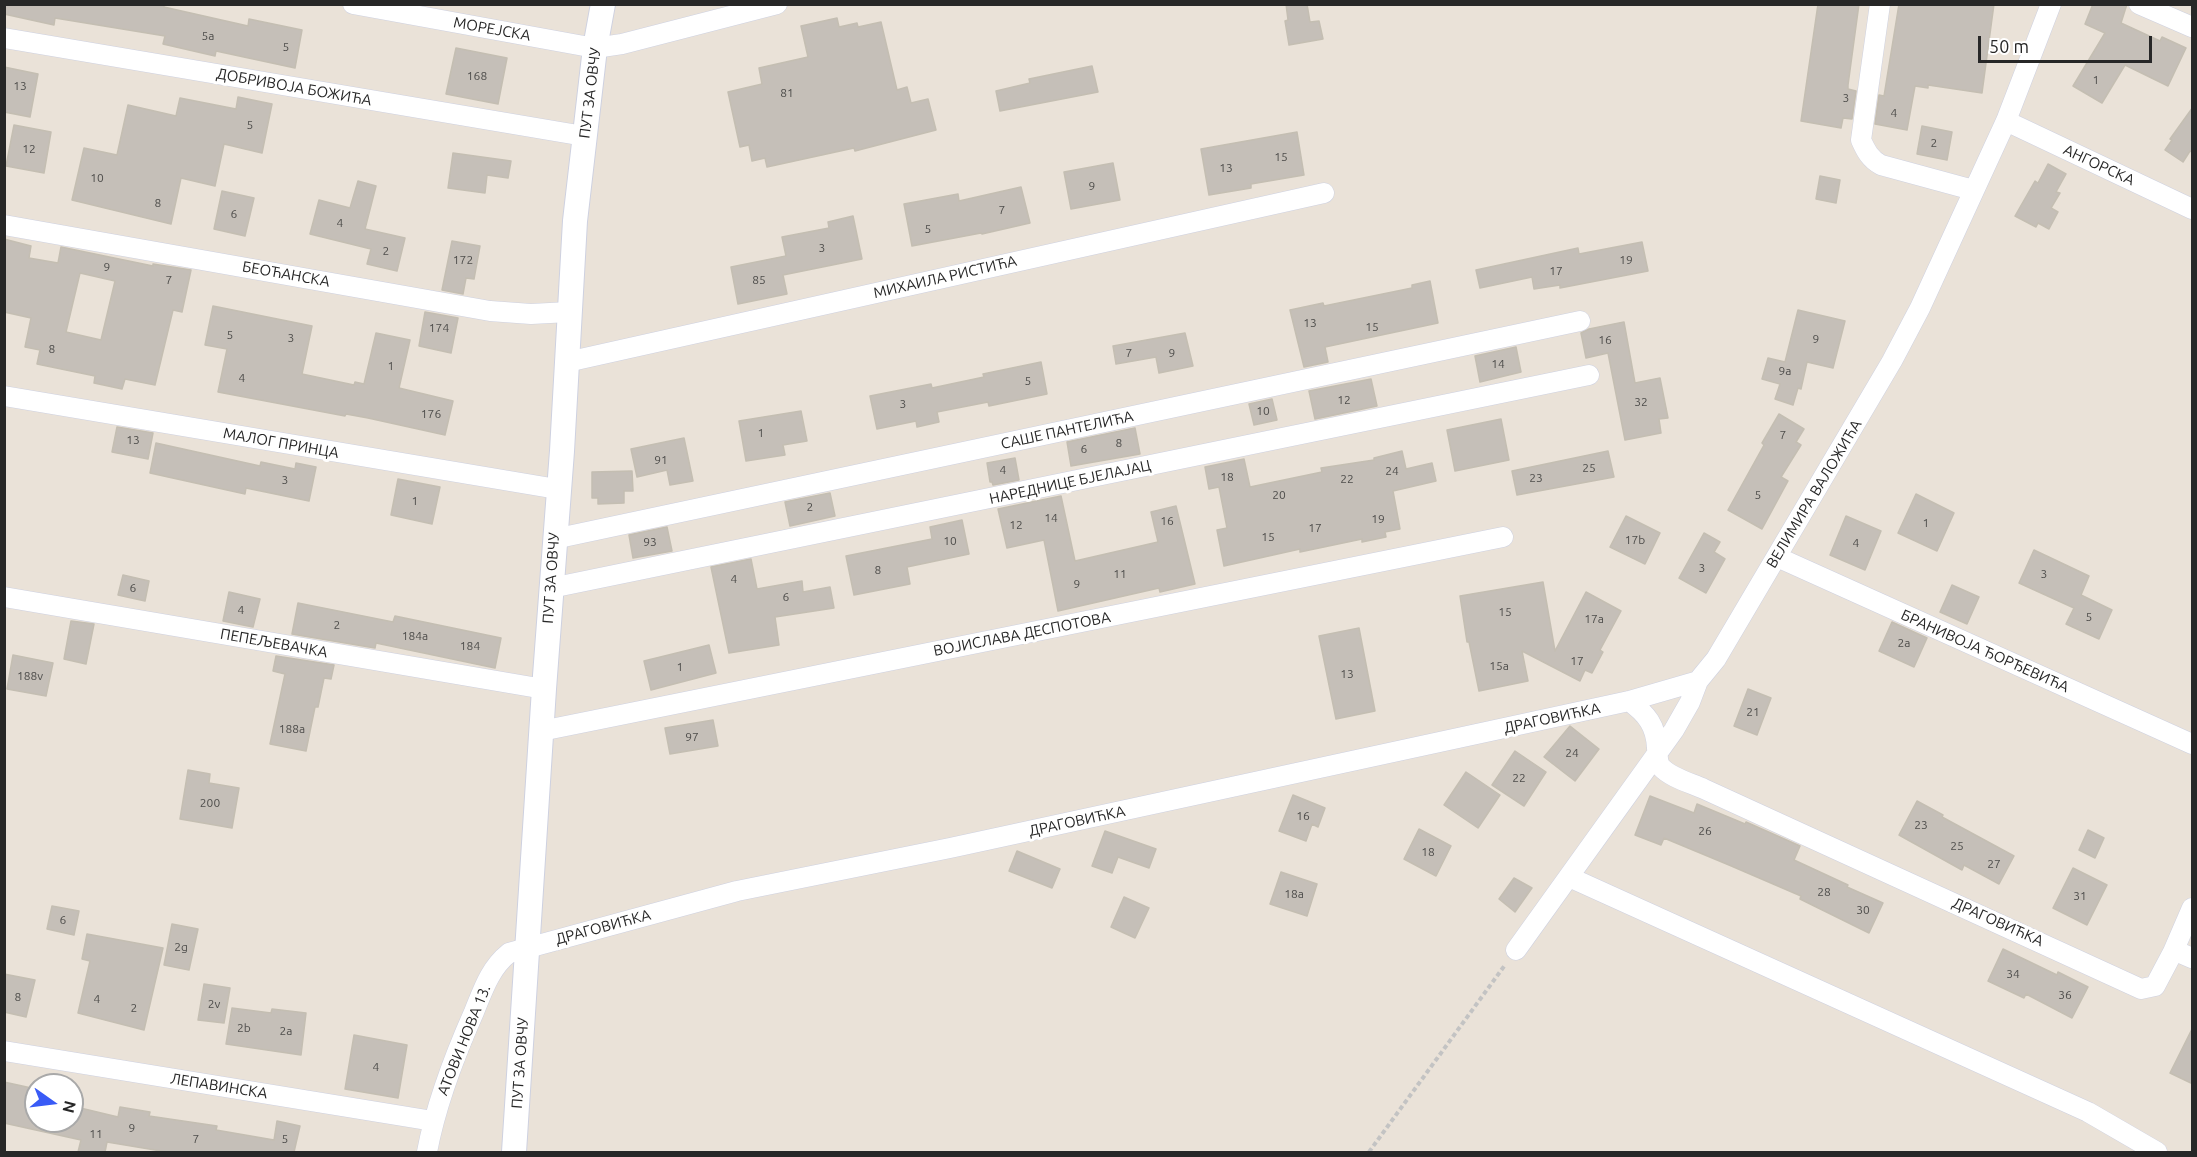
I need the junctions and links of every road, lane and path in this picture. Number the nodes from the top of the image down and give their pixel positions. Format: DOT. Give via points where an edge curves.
graph roads {
  1 [pos="353,4"];
  2 [pos="603,4"];
  3 [pos="777,4"];
  4 [pos="1880,4"];
  5 [pos="2051,4"];
  6 [pos="2139,4"];
  7 [pos="2193,27"];
  8 [pos="4,38"];
  9 [pos="595,48"];
  10 [pos="2006,121"];
  11 [pos="584,136"];
  12 [pos="1973,190"];
  13 [pos="1324,193"];
  14 [pos="2193,209"];
  15 [pos="4,225"];
  16 [pos="569,312"];
  17 [pos="1580,321"];
  18 [pos="567,362"];
  19 [pos="1589,375"];
  20 [pos="4,396"];
  21 [pos="557,489"];
  22 [pos="1503,537"];
  23 [pos="554,539"];
  24 [pos="1777,557"];
  25 [pos="551,588"];
  26 [pos="4,597"];
  27 [pos="1698,681"];
  28 [pos="543,689"];
  29 [pos="1629,702"];
  30 [pos="541,731"];
  31 [pos="2193,744"];
  32 [pos="1657,752"];
  33 [pos="1569,877"];
  34 [pos="2193,908"];
  35 [pos="527,947"];
  36 [pos="1516,950"];
  37 [pos="2173,952"];
  38 [pos="2193,958"];
  39 [pos="4,1052"];
  40 [pos="433,1121"];
  41 [pos="427,1152"];
  42 [pos="514,1152"];
  43 [pos="1369,1152"];
  44 [pos="2157,1152"];
  1 -- 9 [label="street, МОРЕЈСКА"];
  2 -- 9 [label="street, ПУТ ЗА ОВЧУ"];
  3 -- 9 [label="street, МОРЕЈСКА"];
  4 -- 12 [label="street" via="1861,140 1866,151 1881,165"];
  5 -- 10 [label="street, ВЕЛИМИРА ВАЛОЖИЋА"];
  6 -- 7 [label="street"];
  8 -- 11 [label="street, ДОБРИВОЈА БОЖИЋА"];
  9 -- 11 [label="street, ПУТ ЗА ОВЧУ"];
  10 -- 12 [label="street, ВЕЛИМИРА ВАЛОЖИЋА"];
  10 -- 14 [label="street, АНГОРСКА"];
  11 -- 16 [label="street, ПУТ ЗА ОВЧУ"];
  12 -- 24 [label="street, ВЕЛИМИРА ВАЛОЖИЋА" via="1892,361"];
  13 -- 18 [label="street, МИХАИЛА РИСТИЋА"];
  15 -- 16 [label="street, БЕОЋАНСКА" via="490,311"];
  16 -- 18 [label="street, ПУТ ЗА ОВЧУ"];
  17 -- 23 [label="street, САШЕ ПАНТЕЛИЋА"];
  18 -- 21 [label="street, ПУТ ЗА ОВЧУ"];
  19 -- 25 [label="street, НАРЕДНИЦЕ БЈЕЛАЈАЦ"];
  20 -- 21 [label="street, МАЛОГ ПРИНЦА"];
  21 -- 23 [label="street, ПУТ ЗА ОВЧУ"];
  22 -- 30 [label="street, ВОЈИСЛАВА ДЕСПОТОВА"];
  23 -- 25 [label="street, ПУТ ЗА ОВЧУ"];
  24 -- 27 [label="street, ВЕЛИМИРА ВАЛОЖИЋА" via="1716,659"];
  24 -- 31 [label="street, БРАНИВОЈА ЂОРЂЕВИЋА"];
  25 -- 28 [label="street, ПУТ ЗА ОВЧУ"];
  26 -- 28 [label="street, ПЕПЕЉЕВАЧКА"];
  27 -- 29 [label="street, ДРАГОВИЋКА"];
  27 -- 32 [label="street, ВЕЛИМИРА ВАЛОЖИЋА" via="1674,730"];
  28 -- 30 [label="street, ПУТ ЗА ОВЧУ"];
  29 -- 32 [label="street, ДРАГОВИЋКА" via="1647,715 1657,737"];
  29 -- 35 [label="street, ДРАГОВИЋКА" via="737,891"];
  30 -- 35 [label="street, ПУТ ЗА ОВЧУ"];
  32 -- 33 [label="street, ВЕЛИМИРА ВАЛОЖИЋА"];
  32 -- 37 [label="street, ДРАГОВИЋКА" via="1661,767 1673,775 2141,989 2155,986"];
  33 -- 36 [label="street, ВЕЛИМИРА ВАЛОЖИЋА"];
  33 -- 44 [label="street" via="2088,1112"];
  34 -- 37 [label="street"];
  35 -- 40 [label="street, АТОВИ НОВА 13." via="508,953 489,975 458,1047"];
  35 -- 42 [label="street, ПУТ ЗА ОВЧУ"];
  36 -- 43 [label="path"];
  37 -- 38 [label="street"];
  39 -- 40 [label="street, ЛЕПАВИНСКА"];
  40 -- 41 [label="street, АТОВИ НОВА 13."];
}
